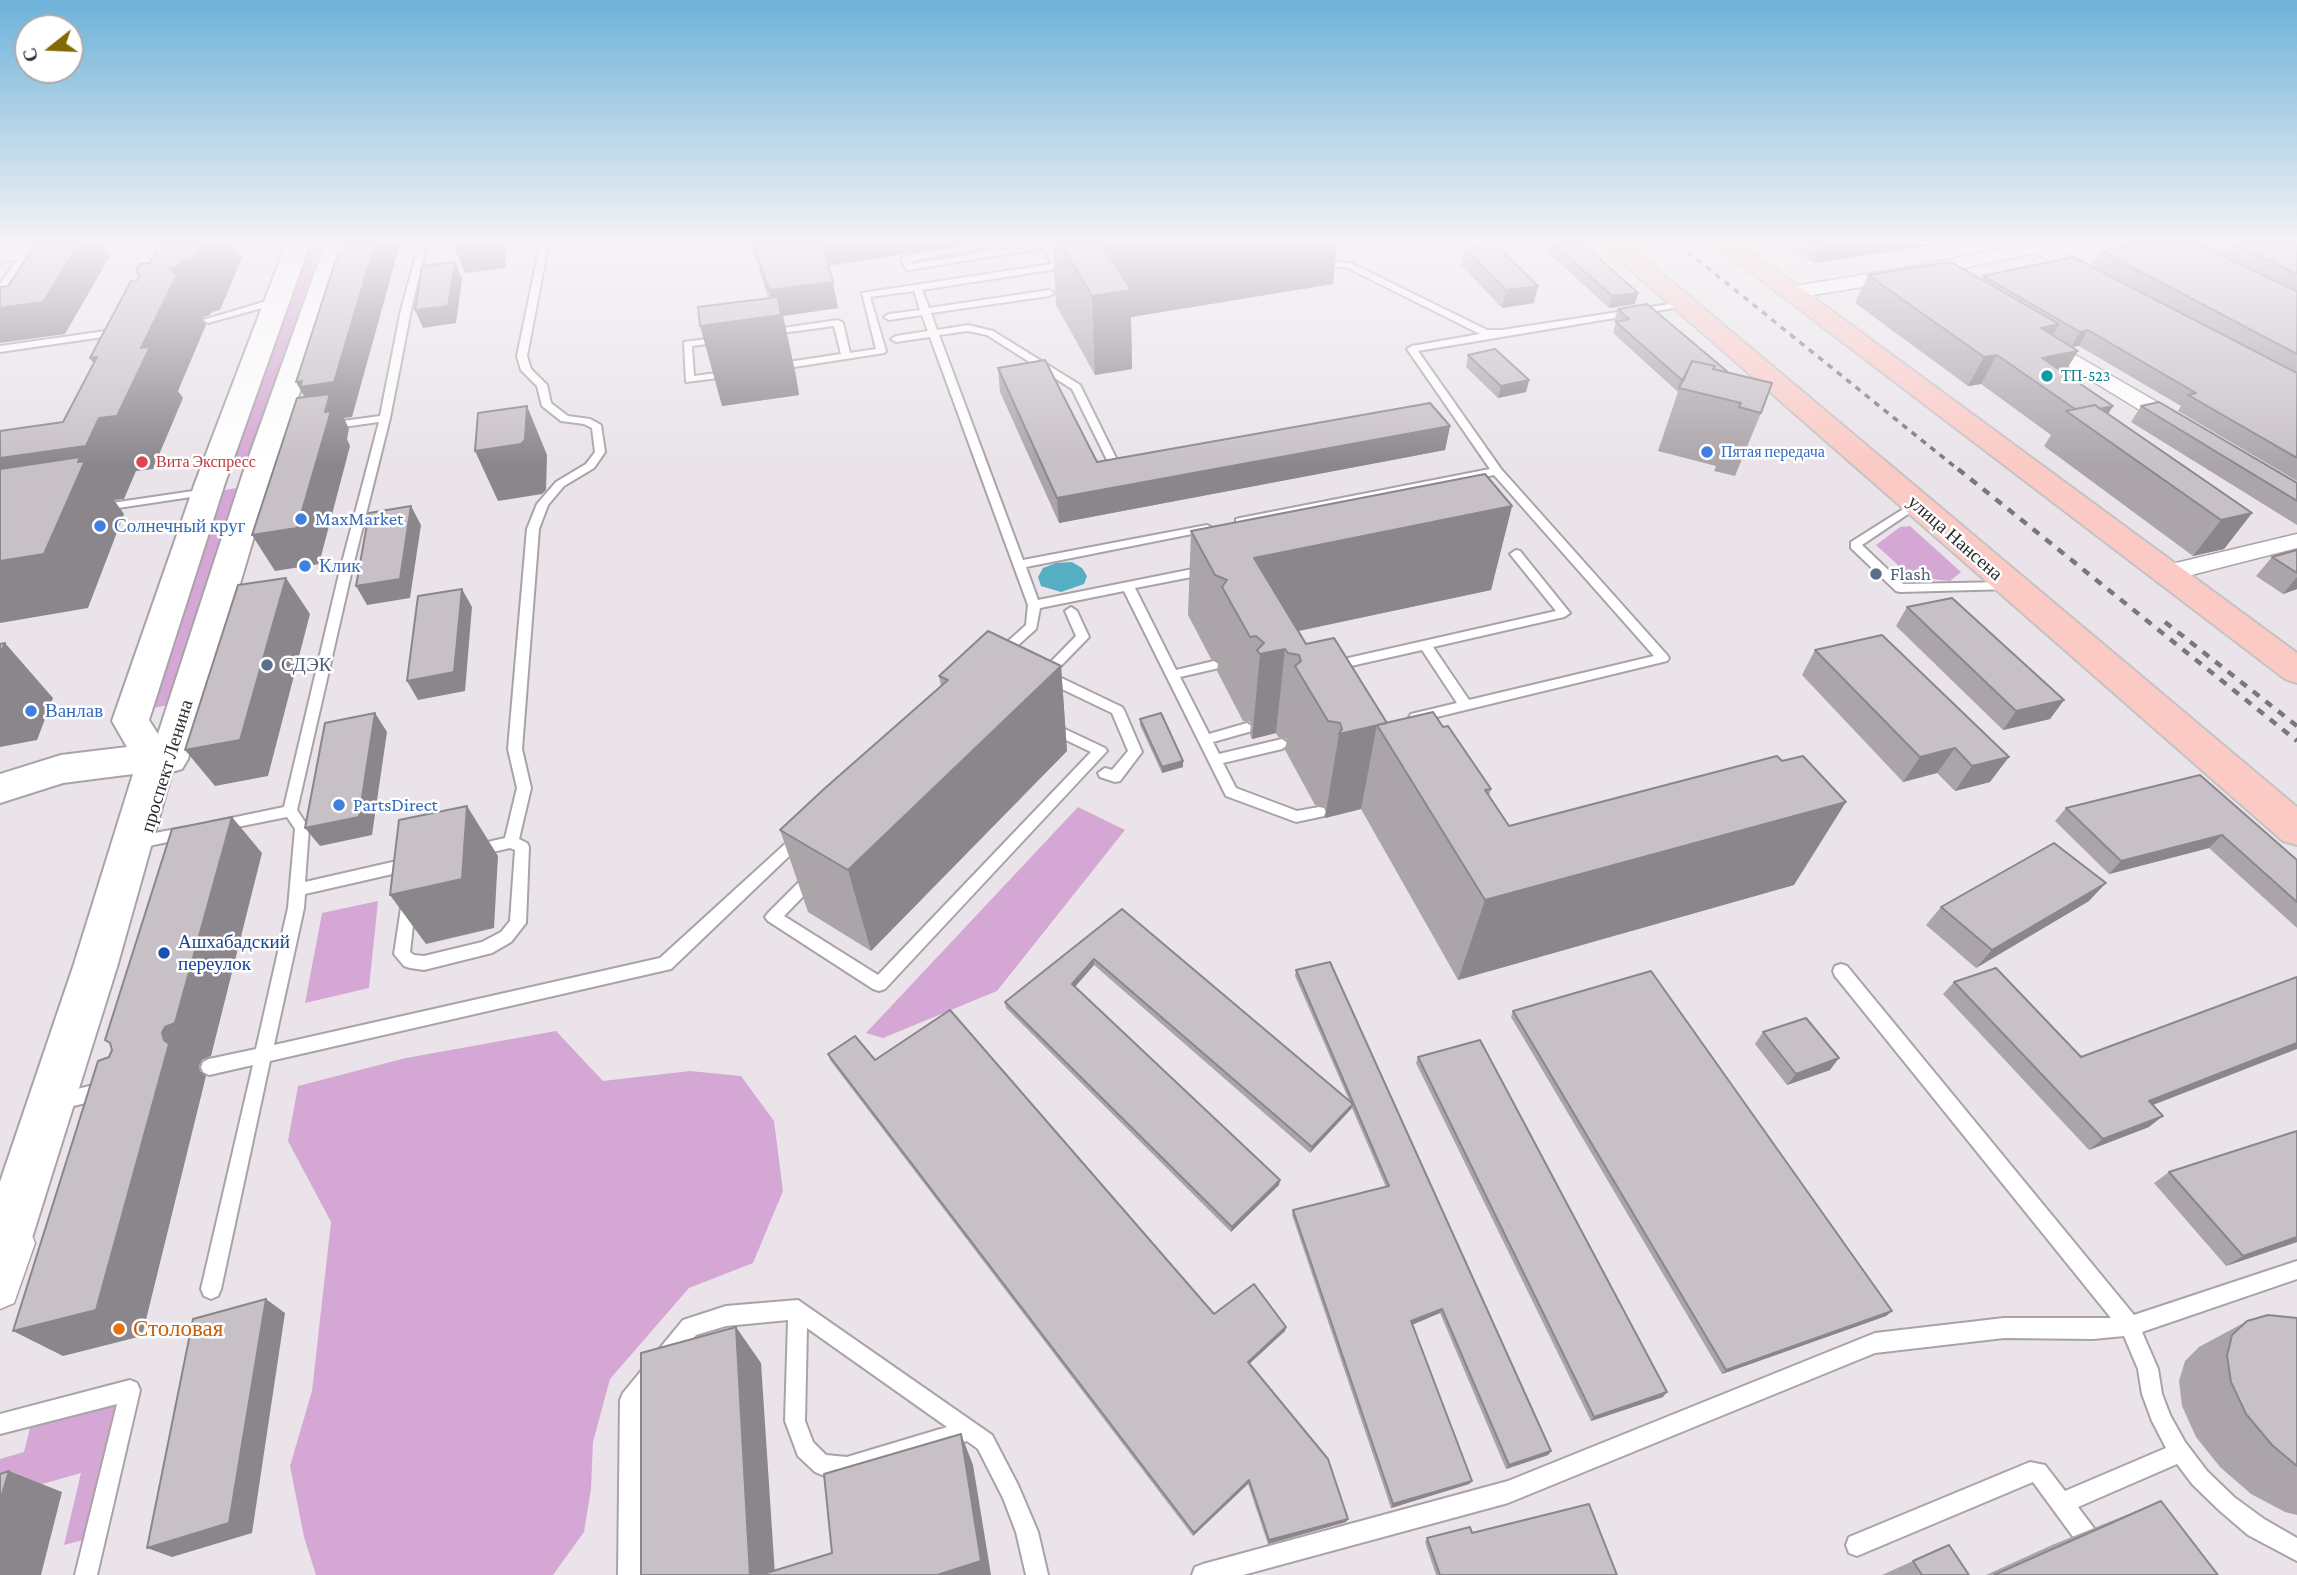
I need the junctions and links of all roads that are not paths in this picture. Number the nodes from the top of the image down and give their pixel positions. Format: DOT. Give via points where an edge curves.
graph roads {
  1 [pos="217,318"];
  2 [pos="271,318"];
  3 [pos="314,318"];
  4 [pos="405,318"];
  5 [pos="530,318"];
  6 [pos="871,318"];
  7 [pos="928,318"];
  8 [pos="1451,318"];
  9 [pos="1597,318"];
  10 [pos="1696,318"];
  11 [pos="1823,318"];
  12 [pos="208,320"];
  13 [pos="2017,327"];
  14 [pos="137,330"];
  15 [pos="933,333"];
  16 [pos="1502,333"];
  17 [pos="755,335"];
  18 [pos="728,339"];
  19 [pos="897,339"];
  20 [pos="0,349"];
  21 [pos="846,356"];
  22 [pos="768,368"];
  23 [pos="741,372"];
  24 [pos="385,418"];
  25 [pos="320,428"];
  26 [pos="2204,438"];
  27 [pos="1141,464"];
  28 [pos="1497,471"];
  29 [pos="257,476"];
  30 [pos="209,487"];
  31 [pos="1916,504"];
  32 [pos="81,511"];
  33 [pos="2297,541"];
  34 [pos="1516,554"];
  35 [pos="1019,565"];
  36 [pos="1224,566"];
  37 [pos="2164,574"];
  38 [pos="1128,586"];
  39 [pos="2011,586"];
  40 [pos="1034,605"];
  41 [pos="1071,611"];
  42 [pos="1424,645"];
  43 [pos="1214,665"];
  44 [pos="989,666"];
  45 [pos="2297,671"];
  46 [pos="1172,675"];
  47 [pos="1341,675"];
  48 [pos="1466,706"];
  49 [pos="1032,718"];
  50 [pos="1399,721"];
  51 [pos="1247,728"];
  52 [pos="1204,740"];
  53 [pos="1282,744"];
  54 [pos="163,760"];
  55 [pos="1215,760"];
  56 [pos="1105,773"];
  57 [pos="0,789"];
  58 [pos="290,811"];
  59 [pos="1319,812"];
  60 [pos="815,825"];
  61 [pos="2297,830"];
  62 [pos="144,841"];
  63 [pos="511,842"];
  64 [pos="460,853"];
  65 [pos="820,870"];
  66 [pos="296,890"];
  67 [pos="1841,971"];
  68 [pos="263,1055"];
  69 [pos="209,1067"];
  70 [pos="117,1088"];
  71 [pos="56,1102"];
  72 [pos="0,1257"];
  73 [pos="2297,1270"];
  74 [pos="0,1289"];
  75 [pos="211,1289"];
  76 [pos="798,1310"];
  77 [pos="2130,1326"];
  78 [pos="0,1424"];
  79 [pos="970,1430"];
  80 [pos="2180,1452"];
  81 [pos="2063,1503"];
  82 [pos="1857,1545"];
  83 [pos="2297,1550"];
  84 [pos="86,1575"];
  85 [pos="629,1575"];
  86 [pos="1037,1575"];
  87 [pos="1203,1575"];
  88 [pos="2115,1575"];
  1 -- 12 [label="lane"];
  2 -- 30 [label="main road, проспект Ленина"];
  3 -- 29 [label="main road, проспект Ленина" via="277,434"];
  4 -- 24 [label="lane"];
  5 -- 63 [label="lane" via="522,356 526,370 542,385 546,404 565,419 597,427 600,452 590,466 560,484 543,504 533,529 515,749 524,788"];
  6 -- 21 [label="lane" via="881,351"];
  7 -- 15 [label="lane"];
  8 -- 16 [label="lane" via="1485,333"];
  9 -- 16 [label="lane"];
  10 -- 31 [label="main road, улица Нансена"];
  11 -- 37 [label="main road"];
  13 -- 26 [label="street"];
  14 -- 20 [label="lane"];
  15 -- 19 [label="lane"];
  15 -- 27 [label="lane" via="968,328 990,334 1069,381 1112,460 1128,467"];
  15 -- 35 [label="lane"];
  16 -- 28 [label="lane" via="1412,349"];
  17 -- 21 [label="lane" via="838,323"];
  18 -- 23 [label="lane" via="687,344 689,380"];
  21 -- 22 [label="lane"];
  24 -- 25 [label="lane"];
  24 -- 58 [label="lane"];
  28 -- 35 [label="lane"];
  28 -- 48 [label="lane" via="1519,506 1663,659"];
  29 -- 30 [label="main road"];
  29 -- 54 [label="main road, проспект Ленина"];
  30 -- 32 [label="lane"];
  30 -- 54 [label="main road, проспект Ленина" via="130,721"];
  31 -- 39 [label="main road, улица Нансена"];
  31 -- 39 [label="lane" via="1855,545 1900,587"];
  33 -- 37 [label="street"];
  34 -- 42 [label="lane" via="1564,613"];
  35 -- 40 [label="lane"];
  36 -- 38 [label="lane"];
  37 -- 45 [label="main road"];
  38 -- 40 [label="lane"];
  38 -- 46 [label="lane"];
  39 -- 61 [label="main road, улица Нансена"];
  40 -- 44 [label="lane" via="1032,626 1007,656"];
  41 -- 56 [label="lane" via="1083,637 1037,676 1117,710 1136,752 1115,778"];
  42 -- 47 [label="lane" via="1335,665"];
  42 -- 48 [label="lane"];
  43 -- 46 [label="lane"];
  46 -- 52 [label="lane"];
  48 -- 50 [label="lane"];
  49 -- 65 [label="lane" via="1101,751 879,984 773,917"];
  51 -- 52 [label="lane"];
  52 -- 55 [label="lane"];
  53 -- 55 [label="lane"];
  54 -- 57 [label="main road" via="110,761 61,769"];
  54 -- 62 [label="street, проспект Ленина"];
  54 -- 71 [label="main road"];
  55 -- 59 [label="lane" via="1231,792 1296,817"];
  58 -- 62 [label="lane"];
  58 -- 66 [label="lane" via="302,828"];
  60 -- 68 [label="lane" via="665,964"];
  62 -- 71 [label="street, проспект Ленина"];
  63 -- 64 [label="lane"];
  63 -- 66 [label="lane" via="522,847 518,922 506,937 486,948 424,963 402,954 413,872"];
  66 -- 68 [label="lane" via="296,908"];
  67 -- 77 [label="lane"];
  68 -- 69 [label="lane"];
  68 -- 75 [label="lane"];
  70 -- 71 [label="lane"];
  71 -- 72 [label="main road"];
  71 -- 74 [label="street, проспект Ленина"];
  73 -- 77 [label="lane"];
  76 -- 79 [label="lane"];
  76 -- 79 [label="lane" via="795,1421 805,1449 822,1465 847,1467"];
  76 -- 85 [label="lane" via="726,1316 691,1327 630,1400"];
  77 -- 80 [label="lane" via="2148,1368 2162,1421"];
  77 -- 87 [label="lane" via="2004,1328 1875,1343 1508,1492"];
  78 -- 84 [label="lane" via="130,1390"];
  79 -- 86 [label="lane" via="985,1442 1012,1492"];
  80 -- 81 [label="lane"];
  80 -- 83 [label="lane" via="2227,1504"];
  81 -- 82 [label="lane" via="2038,1472 2030,1472"];
  81 -- 88 [label="lane"];
}
